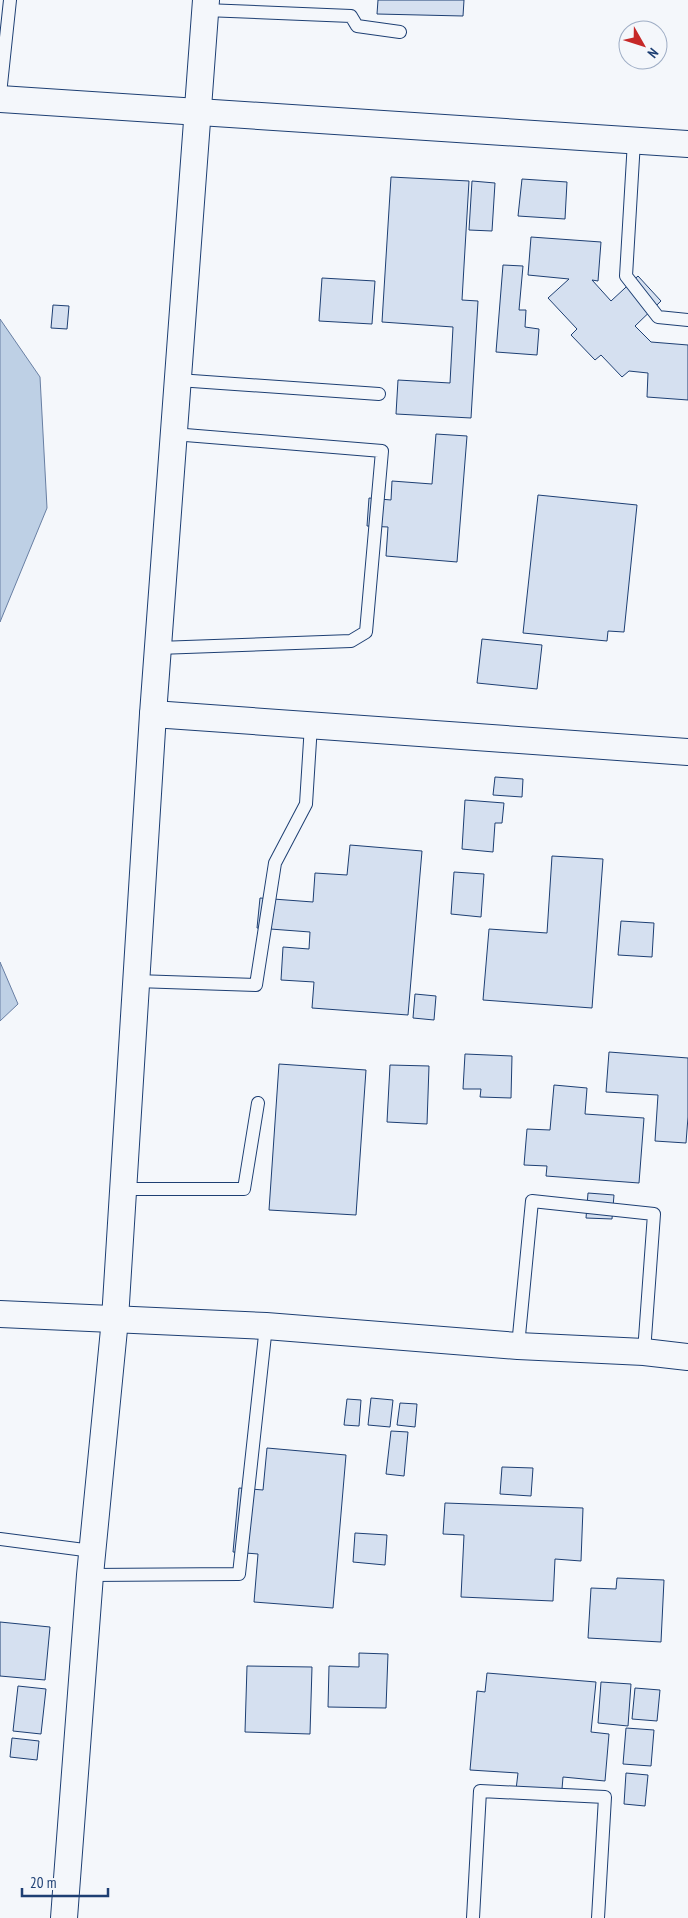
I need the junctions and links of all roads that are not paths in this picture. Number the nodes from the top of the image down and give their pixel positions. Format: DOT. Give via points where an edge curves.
graph roads {
  1 [pos="10,0"];
  2 [pos="205,5"];
  3 [pos="400,32"];
  4 [pos="0,94"];
  5 [pos="0,99"];
  6 [pos="198,112"];
  7 [pos="634,141"];
  8 [pos="688,144"];
  9 [pos="688,320"];
  10 [pos="178,380"];
  11 [pos="380,394"];
  12 [pos="173,434"];
  13 [pos="158,648"];
  14 [pos="153,714"];
  15 [pos="311,725"];
  16 [pos="688,752"];
  17 [pos="136,981"];
  18 [pos="258,1103"];
  19 [pos="124,1189"];
  20 [pos="0,1314"];
  21 [pos="115,1319"];
  22 [pos="266,1326"];
  23 [pos="518,1346"];
  24 [pos="644,1352"];
  25 [pos="688,1357"];
  26 [pos="0,1539"];
  27 [pos="91,1563"];
  28 [pos="64,1918"];
  29 [pos="473,1918"];
  30 [pos="598,1918"];
  1 -- 4 [label="lane"];
  2 -- 3 [label="lane" via="351,16 357,26"];
  2 -- 6 [label="street"];
  5 -- 6 [label="street"];
  6 -- 7 [label="street"];
  6 -- 10 [label="street"];
  7 -- 8 [label="street"];
  7 -- 9 [label="lane" via="626,276 658,317"];
  10 -- 11 [label="lane"];
  10 -- 12 [label="street"];
  12 -- 13 [label="street"];
  12 -- 13 [label="lane" via="382,451 366,632 351,641"];
  13 -- 14 [label="street"];
  14 -- 15 [label="street"];
  14 -- 17 [label="street"];
  15 -- 16 [label="street"];
  15 -- 17 [label="lane" via="306,804 275,863 256,985"];
  17 -- 19 [label="street"];
  18 -- 19 [label="lane" via="244,1189"];
  19 -- 21 [label="street"];
  20 -- 21 [label="street"];
  21 -- 22 [label="street"];
  21 -- 27 [label="street"];
  22 -- 23 [label="street"];
  22 -- 27 [label="lane" via="239,1574"];
  23 -- 24 [label="street"];
  23 -- 24 [label="lane" via="532,1201 654,1214"];
  24 -- 25 [label="street"];
  26 -- 27 [label="lane"];
  27 -- 28 [label="street"];
  29 -- 30 [label="lane" via="480,1791 605,1797"];
}
